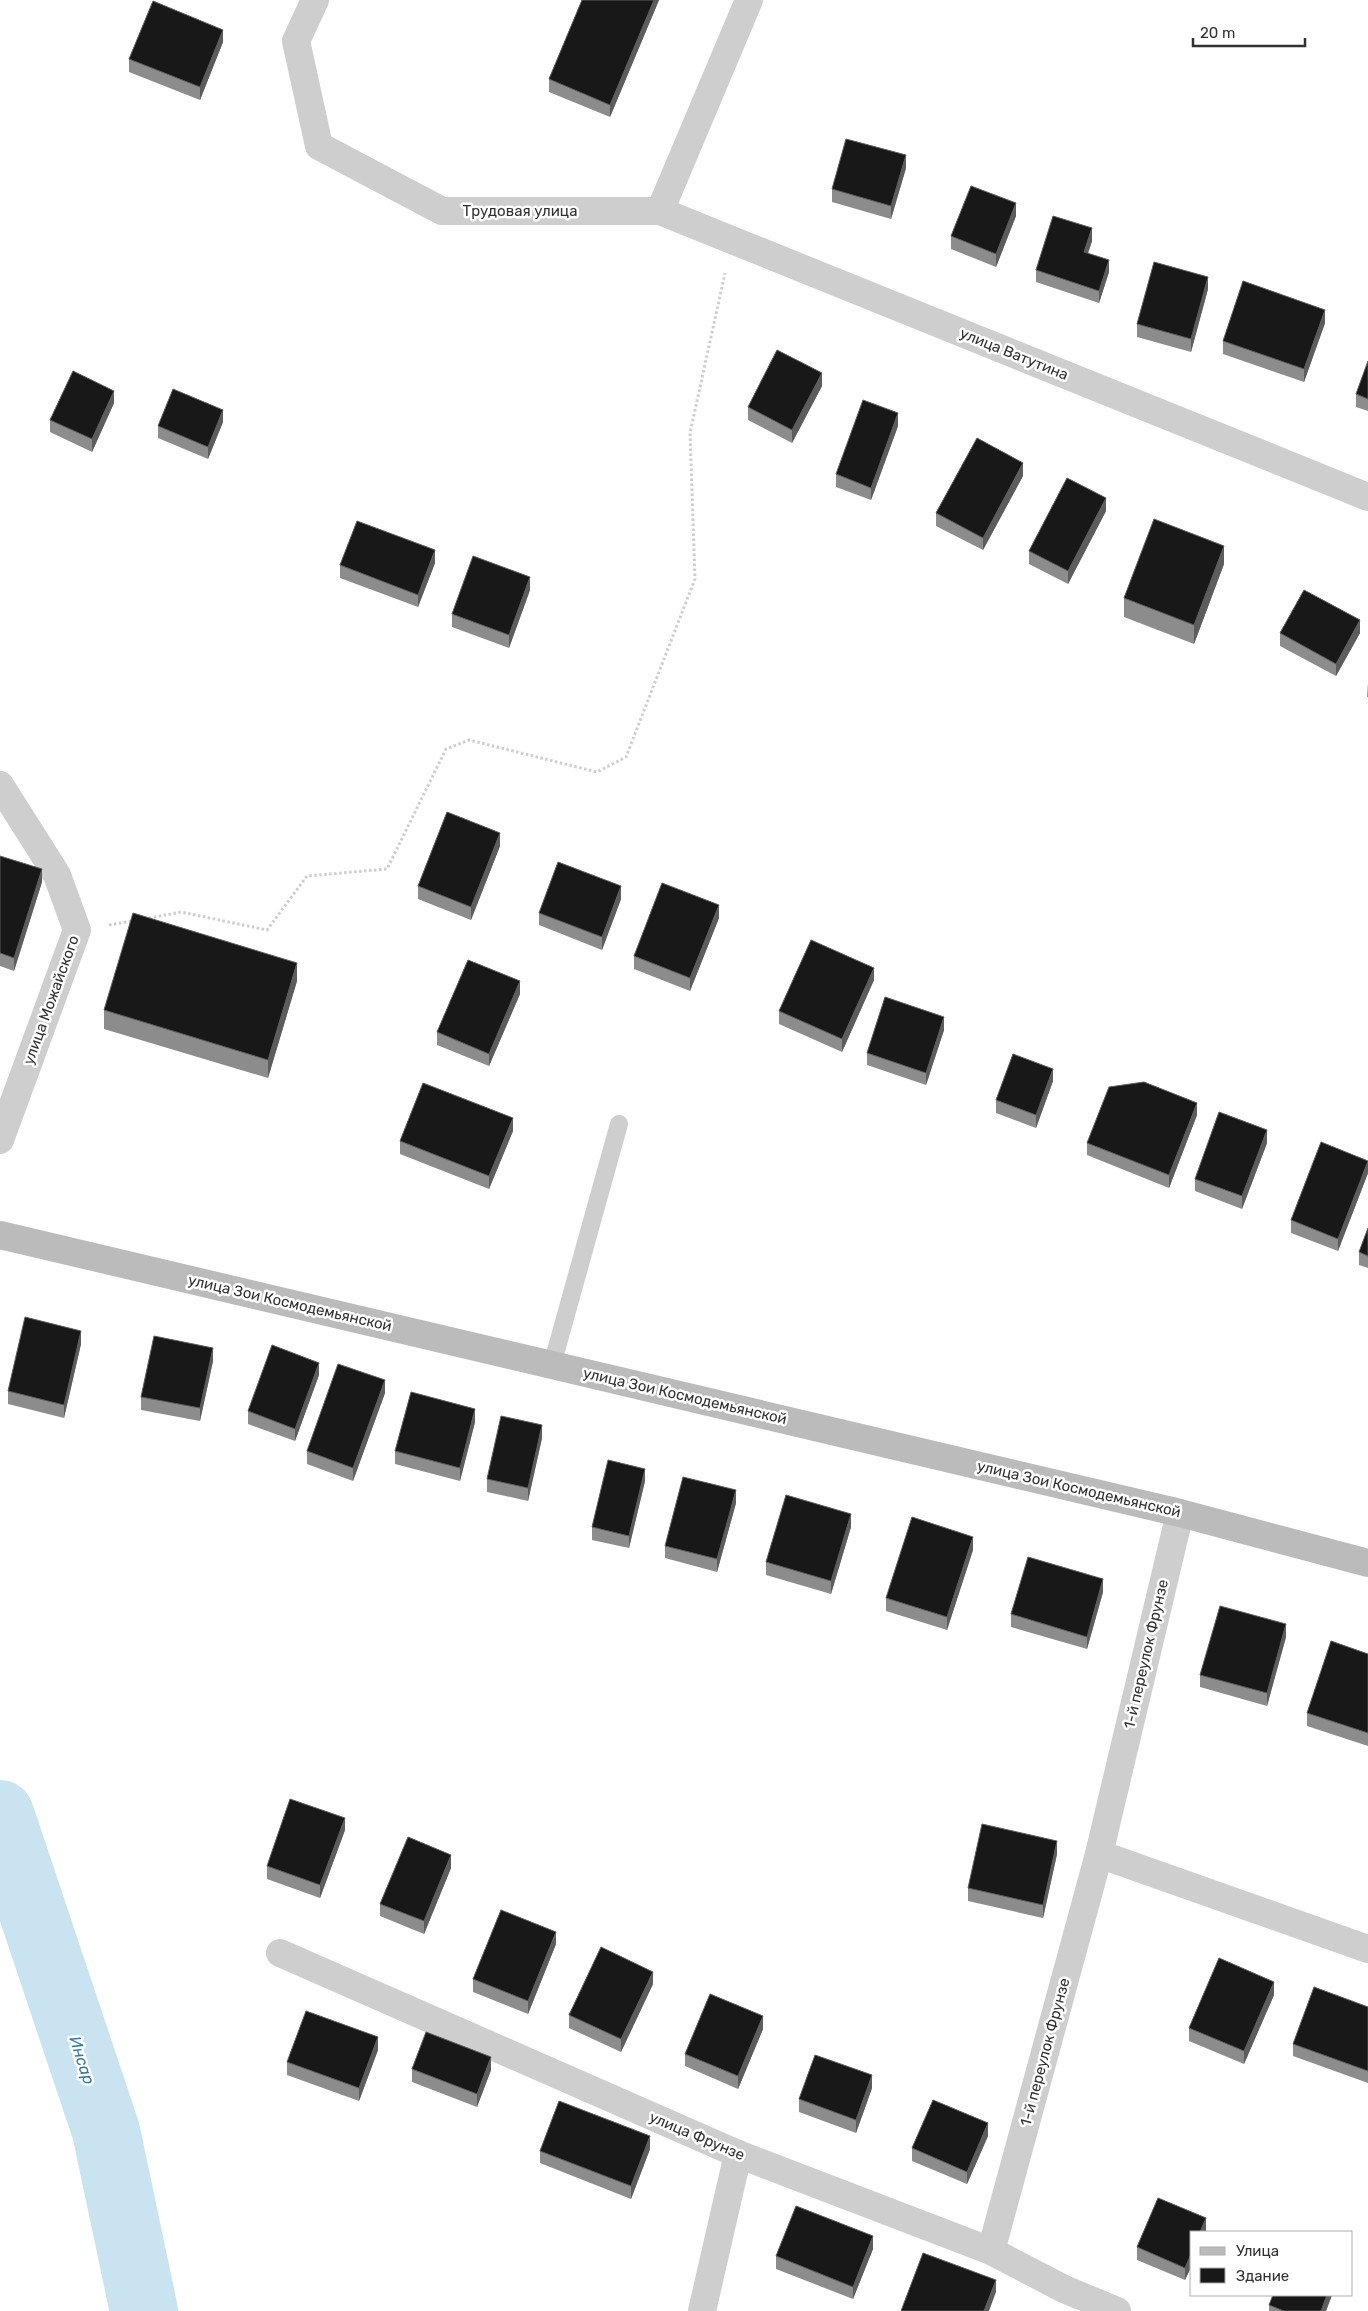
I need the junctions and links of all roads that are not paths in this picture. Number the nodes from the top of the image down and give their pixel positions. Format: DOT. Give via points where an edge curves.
graph roads {
  1 [pos="315,0"];
  2 [pos="749,0"];
  3 [pos="660,211"];
  4 [pos="1368,497"];
  5 [pos="0,785"];
  6 [pos="619,1124"];
  7 [pos="0,1140"];
  8 [pos="0,1235"];
  9 [pos="552,1365"];
  10 [pos="1180,1513"];
  11 [pos="1368,1563"];
  12 [pos="1099,1854"];
  13 [pos="1368,1949"];
  14 [pos="280,1953"];
  15 [pos="738,2154"];
  16 [pos="991,2251"];
  17 [pos="1065,2300"];
  18 [pos="702,2311"];
  19 [pos="1117,2311"];
  1 -- 3 [label="street, Трудовая улица" via="296,41 319,146 442,211"];
  2 -- 3 [label="street"];
  3 -- 4 [label="street, улица Ватутина"];
  5 -- 7 [label="street, улица Можайского" via="57,875 77,930"];
  6 -- 9 [label="lane"];
  8 -- 9 [label="street, улица Зои Космодемьянской"];
  9 -- 10 [label="street, улица Зои Космодемьянской"];
  10 -- 11 [label="street, улица Зои Космодемьянской"];
  10 -- 12 [label="street, 1-й переулок Фрунзе"];
  12 -- 13 [label="street"];
  12 -- 16 [label="street, 1-й переулок Фрунзе"];
  14 -- 15 [label="street, улица Фрунзе"];
  15 -- 16 [label="street, улица Фрунзе"];
  15 -- 18 [label="street"];
  16 -- 17 [label="street, улица Фрунзе"];
  17 -- 19 [label="street, улица Фрунзе"];
}
